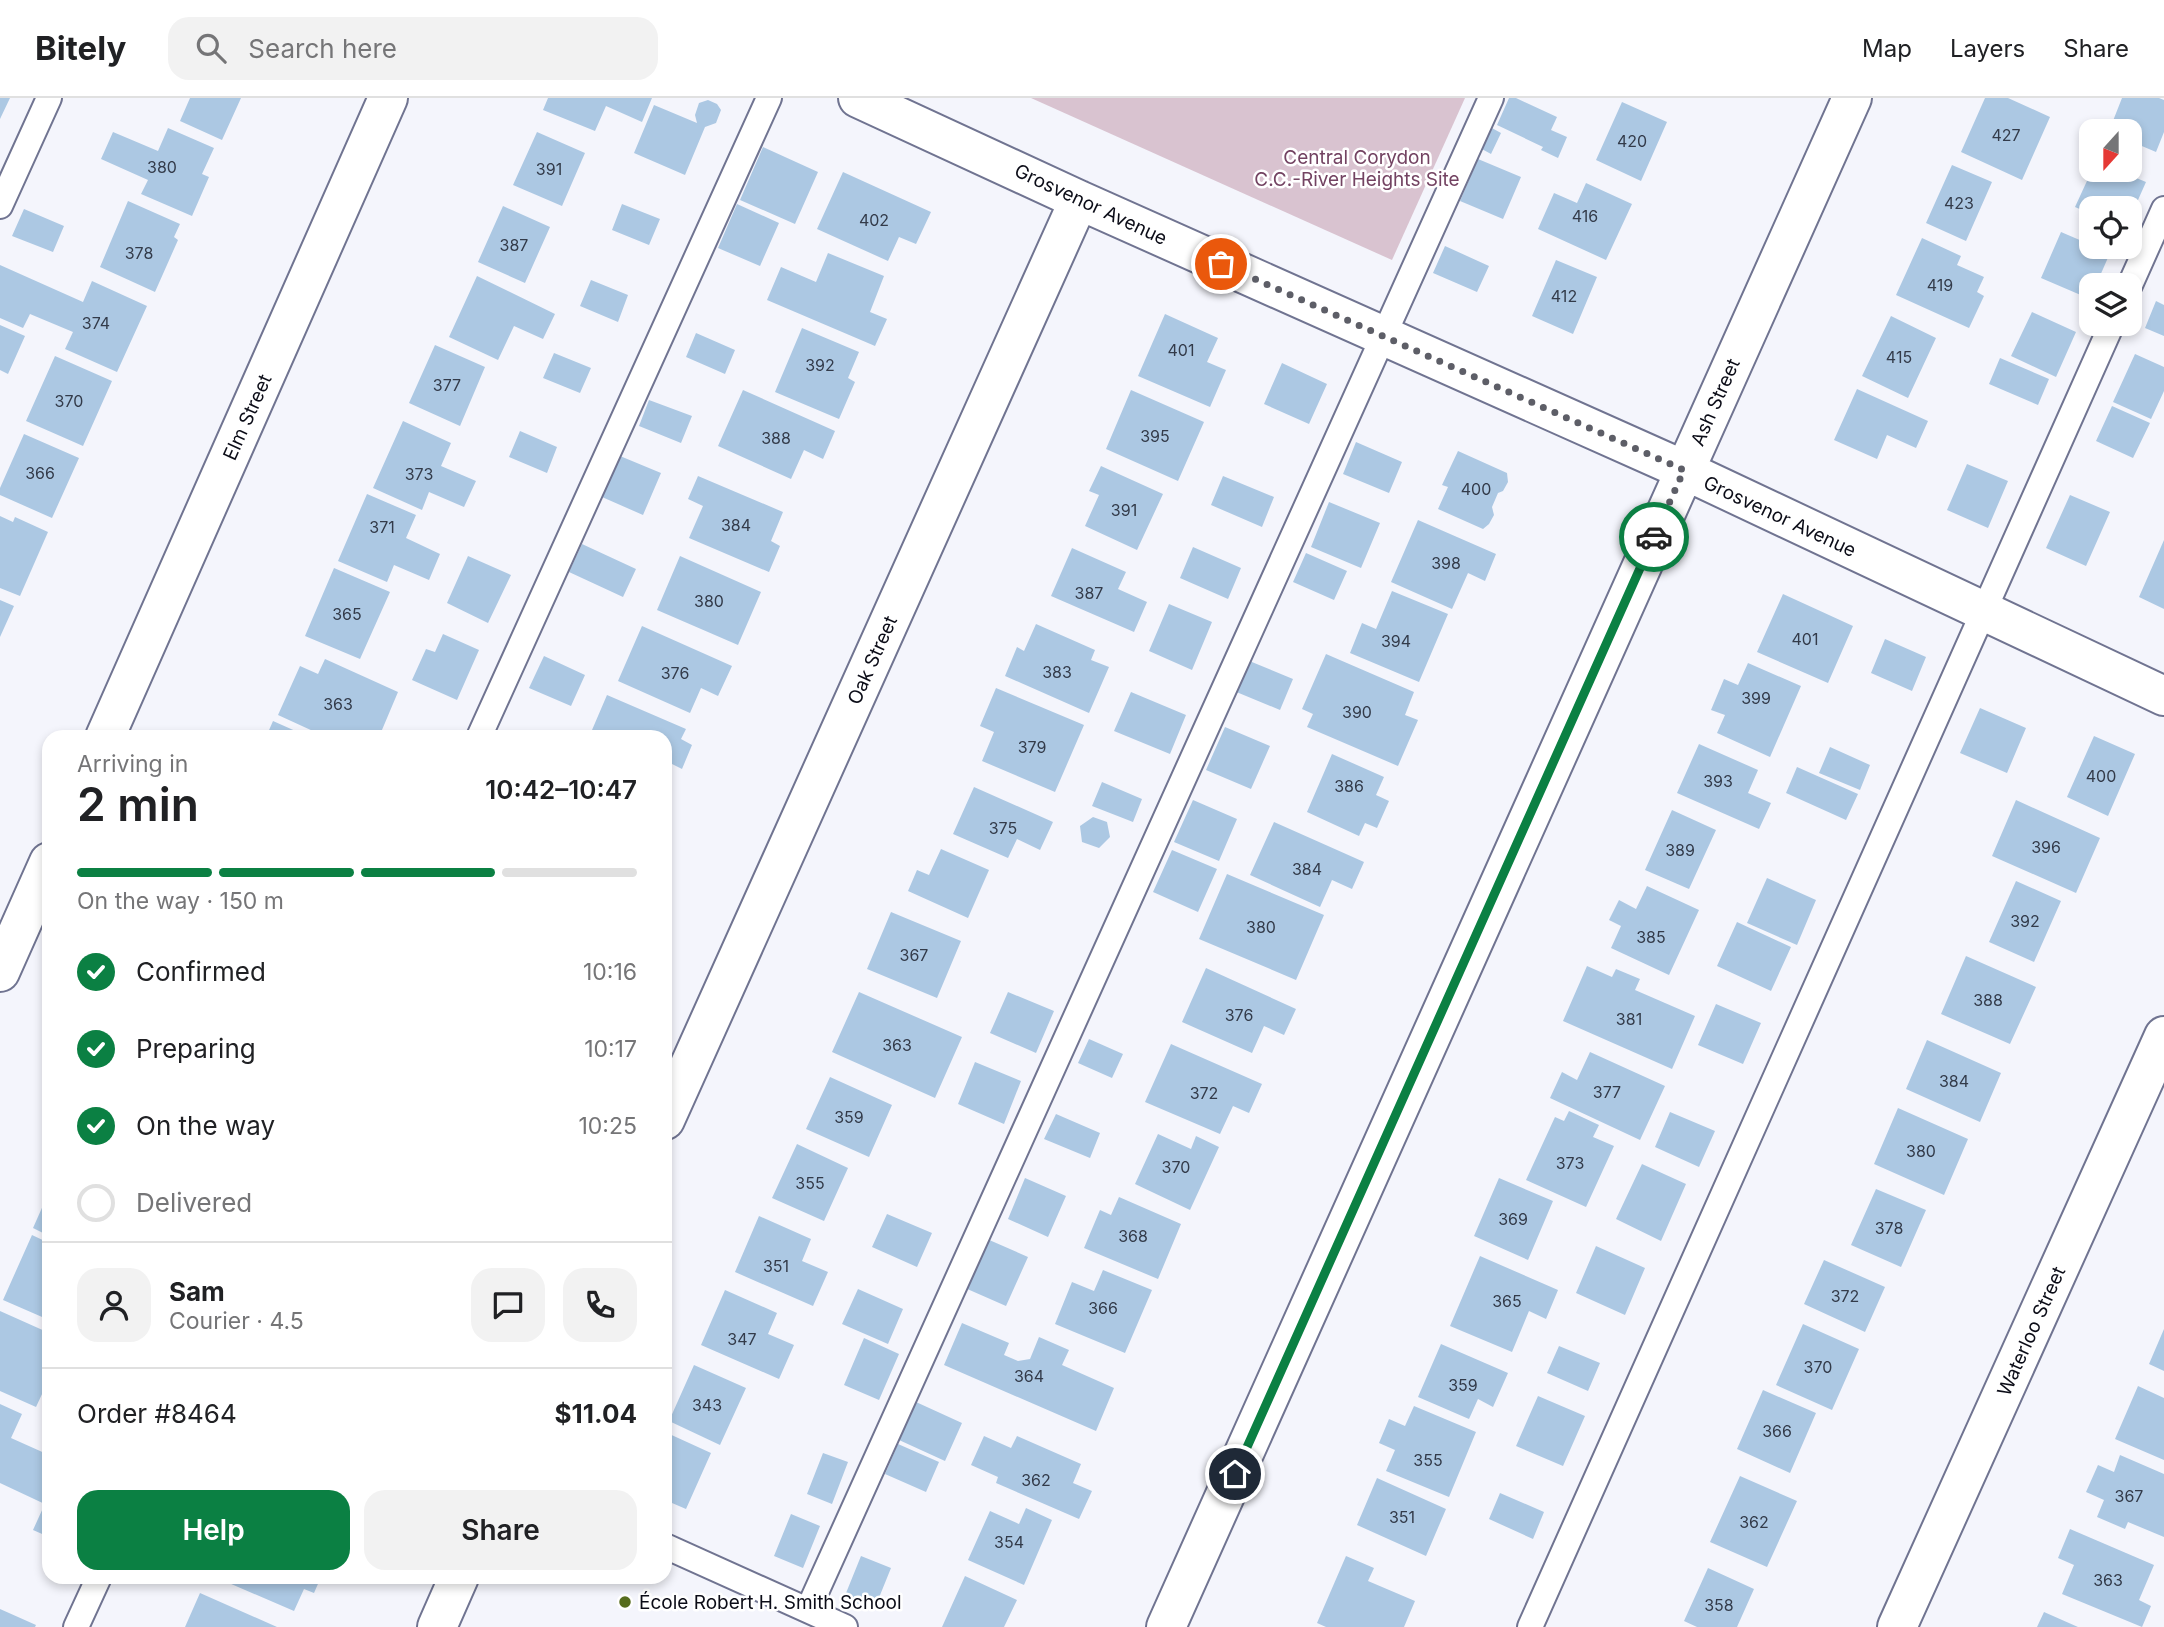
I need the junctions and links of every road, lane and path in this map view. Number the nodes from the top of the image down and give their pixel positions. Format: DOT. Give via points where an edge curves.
graph roads {
  1 [pos="49,98"];
  2 [pos="388,98"];
  3 [pos="769,98"];
  4 [pos="858,98"];
  5 [pos="1491,98"];
  6 [pos="1852,98"];
  7 [pos="1079,200"];
  8 [pos="0,206"];
  9 [pos="2164,209"];
  10 [pos="2135,273"];
  11 [pos="1384,336"];
  12 [pos="2107,336"];
  13 [pos="1684,470"];
  14 [pos="1983,612"];
  15 [pos="2164,696"];
  16 [pos="108,730"];
  17 [pos="482,730"];
  18 [pos="42,878"];
  19 [pos="0,972"];
  20 [pos="2164,1035"];
  21 [pos="672,1104"];
  22 [pos="672,1549"];
  23 [pos="96,1584"];
  24 [pos="457,1584"];
  25 [pos="808,1610"];
  26 [pos="76,1627"];
  27 [pos="437,1627"];
  28 [pos="845,1627"];
  29 [pos="1166,1627"];
  30 [pos="1530,1627"];
  31 [pos="1897,1627"];
  1 -- 8 [label="lane"];
  2 -- 16 [label="street, Elm Street"];
  3 -- 17 [label="lane"];
  4 -- 7 [label="street, Grosvenor Avenue"];
  5 -- 11 [label="lane"];
  6 -- 13 [label="street, Ash Street"];
  7 -- 11 [label="street, Grosvenor Avenue"];
  7 -- 21 [label="street, Oak Street"];
  9 -- 10 [label="lane"];
  11 -- 13 [label="street, Grosvenor Avenue"];
  11 -- 25 [label="lane"];
  12 -- 14 [label="lane"];
  13 -- 14 [label="street, Grosvenor Avenue"];
  13 -- 29 [label="street, Ash Street"];
  14 -- 15 [label="street, Grosvenor Avenue"];
  14 -- 30 [label="lane"];
  18 -- 19 [label="street"];
  20 -- 31 [label="street, Waterloo Street"];
  22 -- 25 [label="lane"];
  23 -- 26 [label="lane"];
  24 -- 27 [label="street"];
  25 -- 28 [label="lane"];
}
